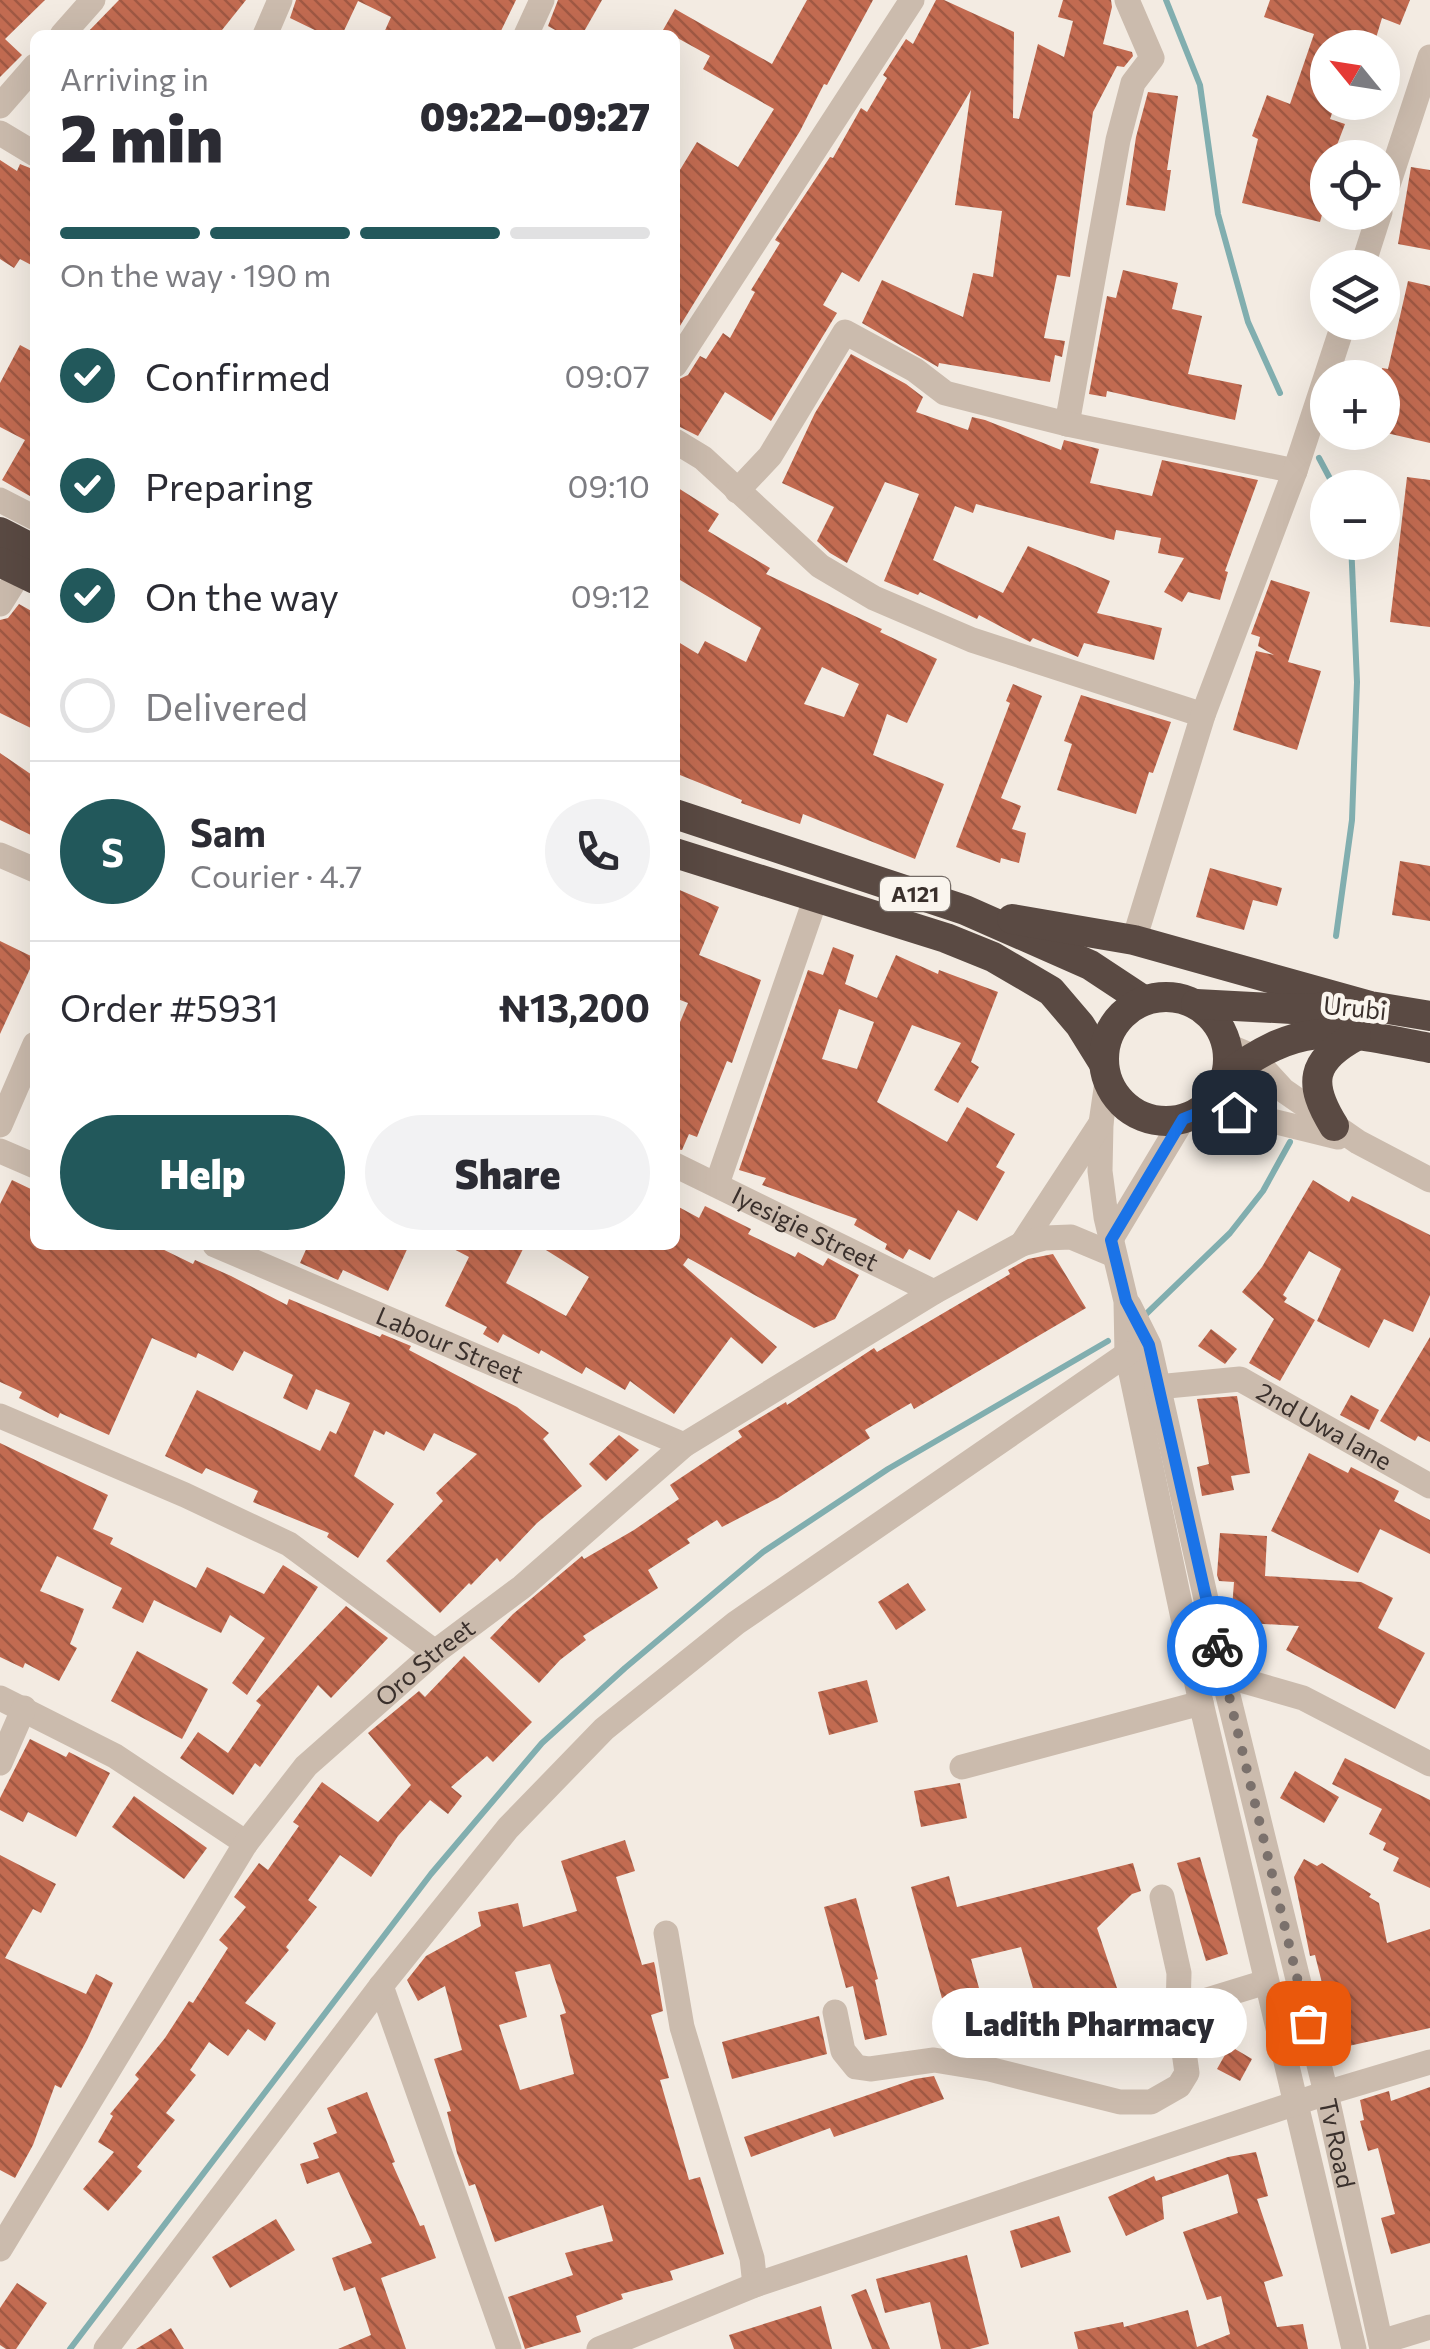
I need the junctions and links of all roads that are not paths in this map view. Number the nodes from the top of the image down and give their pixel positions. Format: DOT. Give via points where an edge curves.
graph roads {
  1 [pos="92,0"];
  2 [pos="280,0"];
  3 [pos="542,0"];
  4 [pos="1127,0"];
  5 [pos="907,1"];
  6 [pos="66,30"];
  7 [pos="268,30"];
  8 [pos="528,30"];
  9 [pos="1430,57"];
  10 [pos="30,72"];
  11 [pos="0,106"];
  12 [pos="0,133"];
  13 [pos="1400,148"];
  14 [pos="30,151"];
  15 [pos="1338,340"];
  16 [pos="680,358"];
  17 [pos="1067,424"];
  18 [pos="680,445"];
  19 [pos="1296,471"];
  20 [pos="736,491"];
  21 [pos="0,500"];
  22 [pos="30,515"];
  23 [pos="0,532"];
  24 [pos="22,566"];
  25 [pos="0,604"];
  26 [pos="1203,715"];
  27 [pos="680,816"];
  28 [pos="0,855"];
  29 [pos="680,855"];
  30 [pos="30,868"];
  31 [pos="816,897"];
  32 [pos="965,910"];
  33 [pos="1134,940"];
  34 [pos="1144,1000"];
  35 [pos="1196,1004"];
  36 [pos="1370,1006"];
  37 [pos="1430,1016"];
  38 [pos="1356,1036"];
  39 [pos="1430,1048"];
  40 [pos="1239,1050"];
  41 [pos="30,1055"];
  42 [pos="1105,1072"];
  43 [pos="1190,1116"];
  44 [pos="1101,1122"];
  45 [pos="0,1124"];
  46 [pos="1346,1134"];
  47 [pos="0,1151"];
  48 [pos="30,1164"];
  49 [pos="680,1167"];
  50 [pos="1430,1180"];
  51 [pos="717,1184"];
  52 [pos="1022,1244"];
  53 [pos="1113,1247"];
  54 [pos="227,1250"];
  55 [pos="934,1292"];
  56 [pos="1126,1301"];
  57 [pos="1127,1354"];
  58 [pos="1158,1387"];
  59 [pos="0,1416"];
  60 [pos="684,1445"];
  61 [pos="1430,1486"];
  62 [pos="435,1652"];
  63 [pos="1223,1675"];
  64 [pos="12,1703"];
  65 [pos="1201,1703"];
  66 [pos="0,1764"];
  67 [pos="1430,1764"];
  68 [pos="962,1767"];
  69 [pos="246,1844"];
  70 [pos="1162,1897"];
  71 [pos="666,1933"];
  72 [pos="1266,1982"];
  73 [pos="381,1986"];
  74 [pos="1178,2009"];
  75 [pos="835,2012"];
  76 [pos="1430,2062"];
  77 [pos="1326,2093"];
  78 [pos="1298,2103"];
  79 [pos="0,2249"];
  80 [pos="754,2285"];
  81 [pos="1430,2327"];
  82 [pos="653,2337"];
  83 [pos="1381,2346"];
  84 [pos="106,2349"];
  85 [pos="509,2349"];
  86 [pos="599,2349"];
  87 [pos="1354,2349"];
  1 -- 6 [label="street"];
  2 -- 7 [label="street"];
  3 -- 8 [label="street"];
  4 -- 17 [label="street" via="1152,58 1132,83 1118,140"];
  5 -- 16 [label="street"];
  9 -- 13 [label="street"];
  10 -- 11 [label="street"];
  12 -- 14 [label="street"];
  15 -- 19 [label="street"];
  17 -- 19 [label="street"];
  17 -- 20 [label="street" via="945,394 846,332 770,456"];
  18 -- 20 [label="street"];
  19 -- 26 [label="street"];
  20 -- 26 [label="street" via="820,566 874,598 972,640"];
  21 -- 22 [label="street"];
  23 -- 24 [label="highway"];
  24 -- 25 [label="street"];
  26 -- 33 [label="street"];
  27 -- 32 [label="highway, A121"];
  28 -- 30 [label="street"];
  29 -- 31 [label="highway, A121"];
  31 -- 42 [label="highway, A121" via="946,938 1050,990 1080,1025"];
  31 -- 51 [label="street"];
  32 -- 33 [label="highway, A121"];
  32 -- 34 [label="highway, A121" via="1090,965"];
  33 -- 36 [label="highway, A121"];
  34 -- 35 [label="highway, A121" via="1161,996"];
  34 -- 42 [label="highway" via="1114,1025 1105,1043"];
  35 -- 36 [label="highway, A121"];
  35 -- 40 [label="highway"];
  36 -- 37 [label="highway, A121"];
  38 -- 39 [label="highway, Urubi"];
  38 -- 40 [label="highway, Urubi" via="1308,1033"];
  38 -- 46 [label="highway" via="1327,1057 1315,1085 1319,1102"];
  40 -- 43 [label="highway, Urubi" via="1219,1091"];
  40 -- 46 [label="street"];
  41 -- 45 [label="street"];
  42 -- 43 [label="highway, A121" via="1119,1101 1138,1115 1160,1122"];
  42 -- 44 [label="street, Tv Road"];
  43 -- 46 [label="street" via="1234,1112"];
  43 -- 53 [label="street"];
  44 -- 52 [label="street, Oro Street"];
  44 -- 53 [label="street, Tv Road" via="1100,1171"];
  46 -- 50 [label="street"];
  47 -- 48 [label="street"];
  49 -- 51 [label="street, Iyesigie Street"];
  51 -- 55 [label="street, Iyesigie Street"];
  52 -- 53 [label="street, Oro Street" via="1071,1237"];
  52 -- 55 [label="street, Oro Street"];
  53 -- 56 [label="street, Tv Road"];
  54 -- 60 [label="street, Labour Street"];
  55 -- 60 [label="street, Oro Street"];
  56 -- 57 [label="street, Tv Road"];
  56 -- 58 [label="street, Tv Road" via="1149,1345"];
  57 -- 65 [label="street, Tv Road"];
  57 -- 73 [label="street" via="736,1622 604,1728 508,1828"];
  58 -- 61 [label="street, 2nd Uwa lane" via="1240,1379"];
  58 -- 63 [label="street, Tv Road"];
  59 -- 62 [label="street" via="290,1544"];
  60 -- 62 [label="street, Oro Street" via="522,1587"];
  62 -- 69 [label="street, Oro Street" via="306,1766"];
  63 -- 67 [label="street" via="1303,1698"];
  63 -- 77 [label="street, Tv Road"];
  64 -- 66 [label="street"];
  64 -- 69 [label="street" via="114,1756"];
  65 -- 68 [label="street"];
  65 -- 72 [label="street, Tv Road"];
  69 -- 79 [label="street, Oro Street"];
  70 -- 74 [label="street" via="1180,1972"];
  71 -- 80 [label="street" via="682,2027 752,2258"];
  72 -- 74 [label="street"];
  72 -- 78 [label="street, Tv Road"];
  73 -- 84 [label="street"];
  73 -- 85 [label="street"];
  74 -- 75 [label="street" via="1188,2073 1151,2102 1120,2102 934,2060 856,2067 843,2051"];
  76 -- 77 [label="street"];
  77 -- 78 [label="street"];
  77 -- 83 [label="street, Tv Road"];
  78 -- 80 [label="street"];
  78 -- 87 [label="street, Tv Road"];
  80 -- 82 [label="street"];
  81 -- 83 [label="street"];
  82 -- 86 [label="street"];
}
